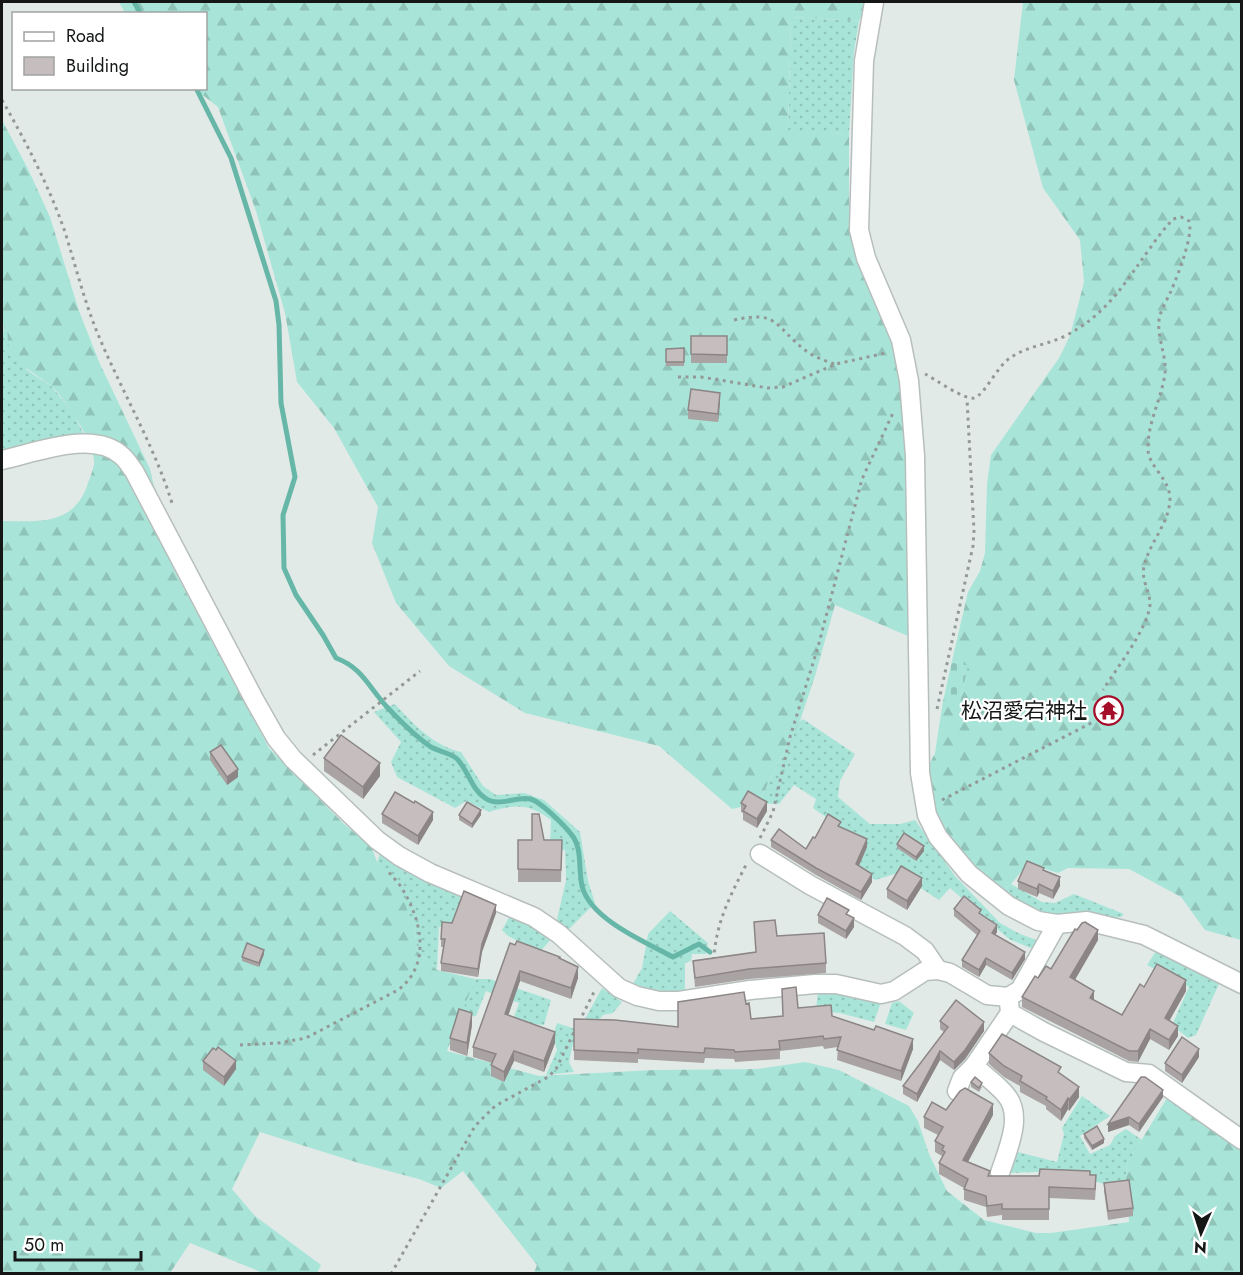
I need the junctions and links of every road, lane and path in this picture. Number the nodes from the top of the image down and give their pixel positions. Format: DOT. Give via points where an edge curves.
graph roads {
  1 [pos="874,2"];
  2 [pos="2,100"];
  3 [pos="734,320"];
  4 [pos="904,356"];
  5 [pos="836,364"];
  6 [pos="678,377"];
  7 [pos="967,398"];
  8 [pos="894,411"];
  9 [pos="2,460"];
  10 [pos="174,507"];
  11 [pos="420,671"];
  12 [pos="1103,690"];
  13 [pos="937,711"];
  14 [pos="1095,721"];
  15 [pos="301,766"];
  16 [pos="925,808"];
  17 [pos="376,840"];
  18 [pos="757,850"];
  19 [pos="1057,924"];
  20 [pos="714,966"];
  21 [pos="938,970"];
  22 [pos="603,975"];
  23 [pos="1242,984"];
  24 [pos="1009,1005"];
  25 [pos="240,1045"];
  26 [pos="974,1066"];
  27 [pos="957,1091"];
  28 [pos="1242,1140"];
  29 [pos="1000,1173"];
  30 [pos="391,1274"];
  1 -- 4 [label="street" via="864,61 859,230"];
  2 -- 10 [label="path" via="48,190 95,326 149,442"];
  3 -- 5 [label="path" via="768,318 807,352"];
  4 -- 5 [label="path"];
  4 -- 7 [label="path"];
  4 -- 16 [label="street" via="915,456 920,773"];
  5 -- 6 [label="path" via="783,387"];
  7 -- 12 [label="path" via="981,393 1001,364 1011,357 1064,336 1101,312 1173,219 1181,217 1189,222 1192,228 1187,245 1159,318 1165,373 1148,453 1167,483 1169,515 1143,569 1150,604 1144,625"];
  7 -- 13 [label="path" via="973,546"];
  8 -- 18 [label="path" via="862,479 773,812"];
  9 -- 15 [label="street" via="87,442 101,444 121,455 134,471 276,738"];
  11 -- 15 [label="path"];
  14 -- 16 [label="path"];
  15 -- 17 [label="street"];
  16 -- 19 [label="street" via="938,837 969,874 1009,906 1038,921"];
  17 -- 22 [label="street" via="430,873 534,917 559,934"];
  17 -- 25 [label="path" via="377,851 399,885 419,931 419,962 408,983 306,1038"];
  18 -- 20 [label="path" via="731,894 719,924"];
  18 -- 21 [label="street" via="810,885 905,936 925,951"];
  19 -- 23 [label="street" via="1087,921 1144,935"];
  19 -- 24 [label="street"];
  21 -- 22 [label="street" via="925,971 894,991 881,994 836,984 814,984 679,1001 637,996"];
  21 -- 24 [label="street"];
  22 -- 30 [label="path" via="556,1070 495,1106 475,1126"];
  24 -- 26 [label="street"];
  24 -- 28 [label="street" via="1044,1032 1126,1072 1149,1074"];
  26 -- 27 [label="street" via="962,1078"];
  26 -- 29 [label="street" via="1011,1103 1013,1134"];
}
